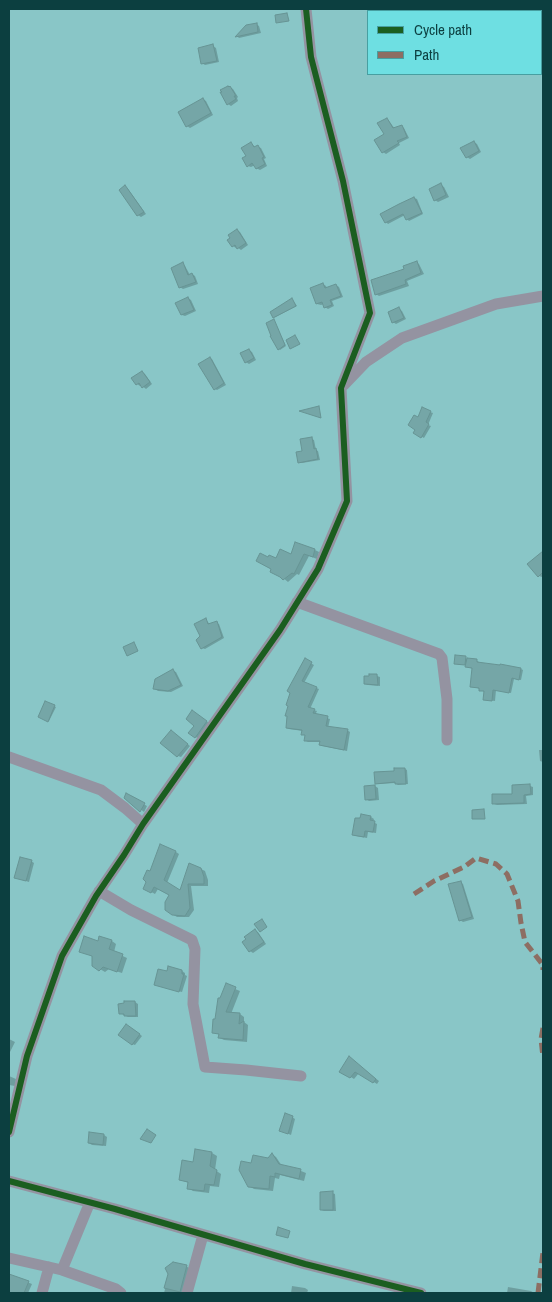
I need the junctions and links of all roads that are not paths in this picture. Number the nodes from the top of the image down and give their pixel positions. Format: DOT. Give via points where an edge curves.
graph roads {
  1 [pos="306,9"];
  2 [pos="543,296"];
  3 [pos="341,388"];
  4 [pos="297,602"];
  5 [pos="447,740"];
  6 [pos="9,757"];
  7 [pos="143,824"];
  8 [pos="99,891"];
  9 [pos="300,1076"];
  10 [pos="9,1132"];
  11 [pos="9,1181"];
  12 [pos="90,1202"];
  13 [pos="203,1235"];
  14 [pos="9,1258"];
  15 [pos="49,1267"];
  16 [pos="62,1270"];
  17 [pos="42,1293"];
  18 [pos="121,1293"];
  19 [pos="187,1293"];
  20 [pos="421,1293"];
  1 -- 3 [label="street" via="311,58 343,180 370,313"];
  2 -- 3 [label="street" via="496,304 402,338 366,362"];
  3 -- 4 [label="street" via="347,502 318,569"];
  4 -- 5 [label="street" via="439,654 447,700"];
  4 -- 7 [label="street"];
  6 -- 7 [label="street" via="101,790"];
  7 -- 8 [label="street"];
  8 -- 9 [label="street" via="192,940 195,949 193,1004 205,1068"];
  8 -- 10 [label="street" via="62,956 27,1056"];
  11 -- 12 [label="street"];
  12 -- 13 [label="street"];
  12 -- 16 [label="street"];
  13 -- 19 [label="street"];
  13 -- 20 [label="street"];
  14 -- 15 [label="street"];
  15 -- 16 [label="street"];
  15 -- 17 [label="street"];
  16 -- 18 [label="street"];
}
